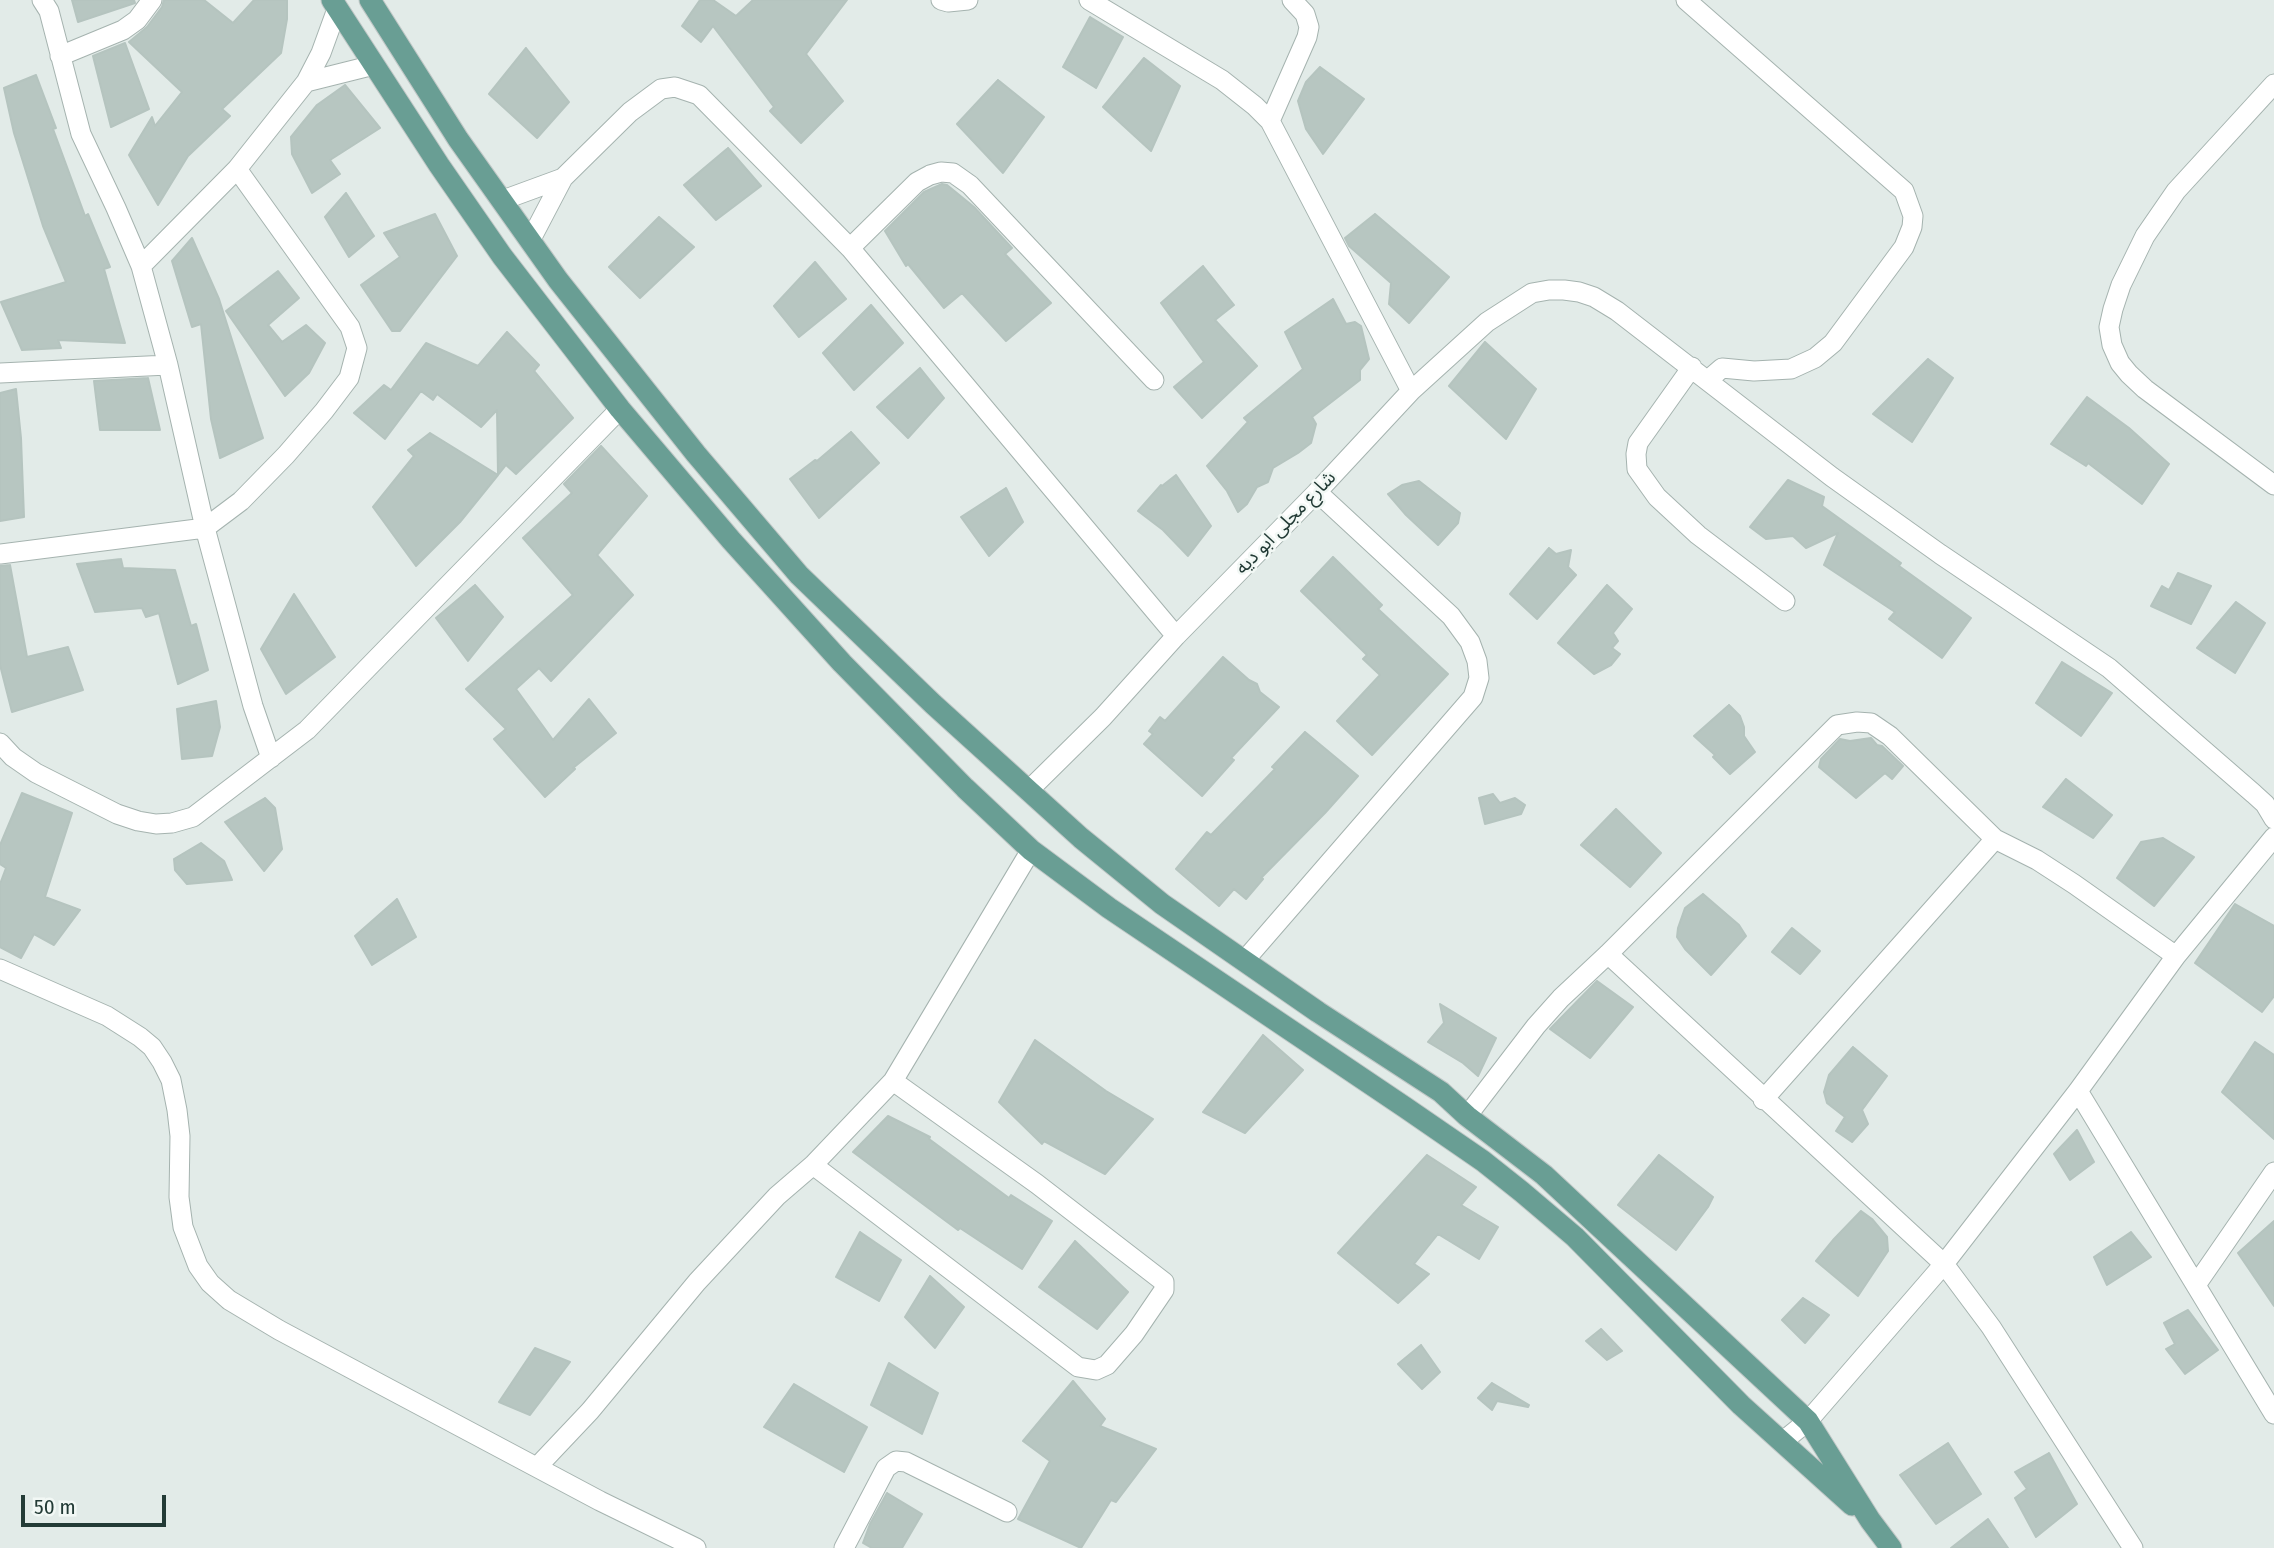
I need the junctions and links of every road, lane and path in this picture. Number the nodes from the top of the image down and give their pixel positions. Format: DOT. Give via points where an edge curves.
graph roads {
  1 [pos="42,0"];
  2 [pos="152,0"];
  3 [pos="370,0"];
  4 [pos="941,0"];
  5 [pos="968,0"];
  6 [pos="1089,0"];
  7 [pos="1292,0"];
  8 [pos="1686,0"];
  9 [pos="335,5"];
  10 [pos="60,57"];
  11 [pos="374,65"];
  12 [pos="306,82"];
  13 [pos="2274,84"];
  14 [pos="1270,121"];
  15 [pos="237,169"];
  16 [pos="562,178"];
  17 [pos="503,200"];
  18 [pos="530,241"];
  19 [pos="850,248"];
  20 [pos="141,266"];
  21 [pos="168,365"];
  22 [pos="1692,367"];
  23 [pos="0,373"];
  24 [pos="1154,380"];
  25 [pos="1708,380"];
  26 [pos="1411,391"];
  27 [pos="620,409"];
  28 [pos="2274,485"];
  29 [pos="1317,492"];
  30 [pos="752,520"];
  31 [pos="205,528"];
  32 [pos="731,540"];
  33 [pos="0,554"];
  34 [pos="1785,601"];
  35 [pos="1176,636"];
  36 [pos="0,743"];
  37 [pos="271,758"];
  38 [pos="1029,790"];
  39 [pos="2274,819"];
  40 [pos="2274,837"];
  41 [pos="1995,839"];
  42 [pos="1031,850"];
  43 [pos="1608,954"];
  44 [pos="2176,956"];
  45 [pos="1244,961"];
  46 [pos="0,969"];
  47 [pos="893,1081"];
  48 [pos="2078,1091"];
  49 [pos="1763,1100"];
  50 [pos="1467,1116"];
  51 [pos="813,1165"];
  52 [pos="2274,1172"];
  53 [pos="1944,1264"];
  54 [pos="2196,1285"];
  55 [pos="2274,1414"];
  56 [pos="1808,1421"];
  57 [pos="1782,1442"];
  58 [pos="538,1466"];
  59 [pos="1007,1512"];
  60 [pos="1870,1520"];
  61 [pos="696,1548"];
  62 [pos="844,1548"];
  63 [pos="1891,1548"];
  64 [pos="2133,1548"];
  1 -- 10 [label="street"];
  2 -- 10 [label="street" via="123,30"];
  3 -- 17 [label="main road" via="458,139"];
  4 -- 5 [label="street"];
  6 -- 14 [label="street" via="1222,80"];
  7 -- 14 [label="street" via="1305,14 1309,27"];
  8 -- 25 [label="street" via="1904,191 1913,216 1904,247 1833,343 1815,358 1791,369 1722,368"];
  9 -- 11 [label="main road"];
  9 -- 12 [label="street" via="321,53"];
  10 -- 20 [label="street" via="81,134"];
  11 -- 12 [label="street"];
  11 -- 27 [label="main road" via="502,256"];
  12 -- 15 [label="street"];
  13 -- 28 [label="street" via="2176,191 2145,236 2121,285 2109,327 2112,345 2129,374"];
  14 -- 26 [label="street"];
  15 -- 20 [label="street"];
  15 -- 31 [label="street" via="333,299 356,348 349,378 324,411 241,501"];
  16 -- 17 [label="street"];
  16 -- 18 [label="street"];
  16 -- 19 [label="street" via="661,89 688,90 699,95"];
  17 -- 18 [label="main road"];
  18 -- 30 [label="main road"];
  19 -- 24 [label="street" via="917,182 941,172 953,173 970,185"];
  19 -- 35 [label="street"];
  20 -- 21 [label="street"];
  21 -- 23 [label="street"];
  21 -- 31 [label="street"];
  22 -- 25 [label="street"];
  22 -- 26 [label="street, شارع مجلى ابو ديه" via="1594,297 1549,290 1532,293 1487,322"];
  22 -- 34 [label="street" via="1638,443 1637,469 1657,497 1698,535"];
  25 -- 39 [label="street" via="1832,477 2109,668 2259,799"];
  26 -- 29 [label="street, شارع مجلى ابو ديه"];
  27 -- 32 [label="main road"];
  27 -- 37 [label="street" via="349,690"];
  29 -- 35 [label="street, شارع مجلى ابو ديه"];
  29 -- 45 [label="street" via="1451,616 1469,642 1479,678 1473,697"];
  30 -- 32 [label="main road"];
  30 -- 38 [label="main road" via="853,629"];
  31 -- 33 [label="street"];
  31 -- 37 [label="street"];
  32 -- 42 [label="main road" via="851,673"];
  35 -- 38 [label="street, شارع مجلى ابو ديه"];
  36 -- 37 [label="street" via="36,773 117,814 156,824 193,817"];
  38 -- 45 [label="main road" via="1152,895"];
  40 -- 44 [label="street"];
  41 -- 43 [label="street" via="1880,729 1871,723 1837,725"];
  41 -- 44 [label="street" via="2037,860"];
  41 -- 49 [label="street"];
  42 -- 47 [label="street"];
  42 -- 57 [label="main road" via="1109,908 1483,1161 1575,1237"];
  43 -- 49 [label="street"];
  43 -- 50 [label="street" via="1536,1026"];
  44 -- 48 [label="street"];
  45 -- 50 [label="main road" via="1441,1092"];
  46 -- 58 [label="street" via="107,1016 152,1046 171,1080 177,1110 183,1227 210,1283 279,1330"];
  47 -- 51 [label="street"];
  47 -- 51 [label="street" via="1164,1282 1164,1290 1134,1334 1107,1365 1096,1370 1078,1367"];
  48 -- 53 [label="street"];
  48 -- 54 [label="street"];
  49 -- 53 [label="street"];
  50 -- 56 [label="main road" via="1544,1175"];
  51 -- 58 [label="street" via="777,1196 690,1291"];
  52 -- 54 [label="street"];
  53 -- 56 [label="street"];
  53 -- 64 [label="street" via="1999,1339"];
  54 -- 55 [label="street"];
  56 -- 57 [label="street"];
  56 -- 60 [label="main road"];
  57 -- 60 [label="main road"];
  58 -- 61 [label="street"];
  59 -- 62 [label="street" via="896,1461 886,1468"];
  60 -- 63 [label="main road"];
}
